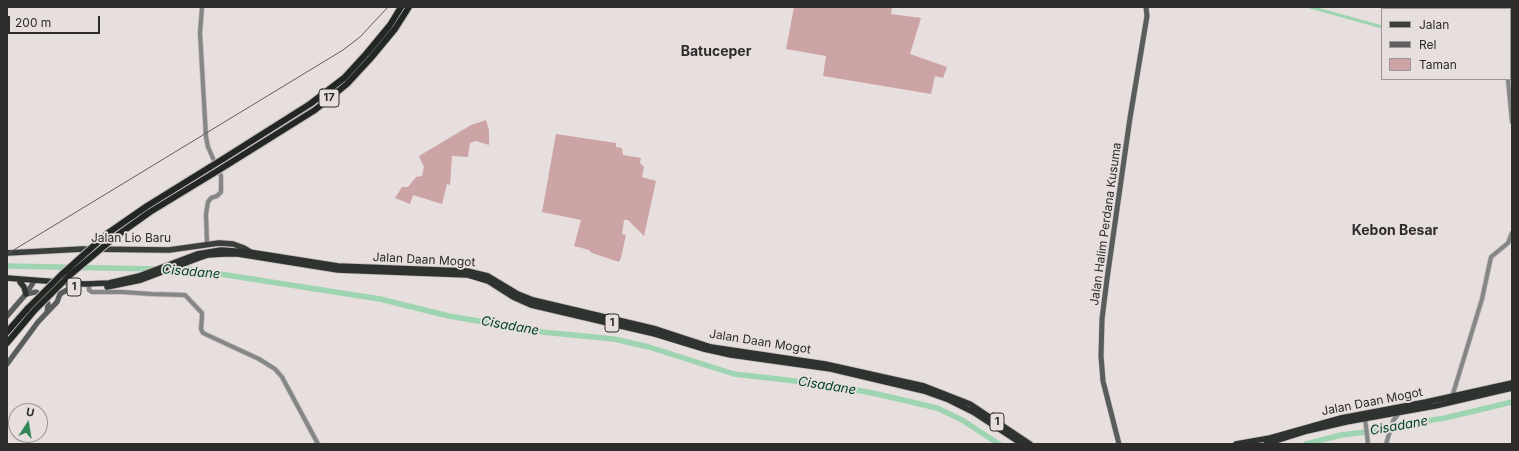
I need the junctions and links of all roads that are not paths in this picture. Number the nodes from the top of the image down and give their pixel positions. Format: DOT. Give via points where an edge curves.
graph roads {
  1 [pos="202,7"];
  2 [pos="401,7"];
  3 [pos="409,7"];
  4 [pos="1146,7"];
  5 [pos="1508,80"];
  6 [pos="1512,122"];
  7 [pos="1512,233"];
  8 [pos="207,244"];
  9 [pos="237,250"];
  10 [pos="7,253"];
  11 [pos="249,254"];
  12 [pos="7,278"];
  13 [pos="7,282"];
  14 [pos="20,282"];
  15 [pos="33,283"];
  16 [pos="89,286"];
  17 [pos="72,287"];
  18 [pos="26,294"];
  19 [pos="47,313"];
  20 [pos="7,316"];
  21 [pos="7,332"];
  22 [pos="7,344"];
  23 [pos="7,364"];
  24 [pos="1512,383"];
  25 [pos="1512,388"];
  26 [pos="1452,397"];
  27 [pos="974,410"];
  28 [pos="1401,412"];
  29 [pos="1384,415"];
  30 [pos="1365,421"];
  31 [pos="1392,422"];
  32 [pos="1368,442"];
  33 [pos="318,444"];
  34 [pos="1022,444"];
  35 [pos="1030,444"];
  36 [pos="1119,444"];
  37 [pos="1236,444"];
  38 [pos="1242,444"];
  39 [pos="1266,444"];
  40 [pos="1386,444"];
  1 -- 8 [label="street" via="200,33 206,137 221,176 221,192 208,202"];
  2 -- 21 [label="highway, 17, bridge" via="390,25 344,78 310,104 108,233 61,275"];
  3 -- 22 [label="highway, 17, bridge" via="395,29 348,84 315,110 150,212 115,237 70,275 34,311"];
  4 -- 36 [label="main road, Jalan Halim Perdana Kusuma" via="1147,16 1102,319 1103,381"];
  5 -- 6 [label="street"];
  7 -- 26 [label="street" via="1508,243 1491,257 1482,299"];
  8 -- 9 [label="main road, Jalan Lio Baru" via="219,243"];
  8 -- 10 [label="main road, Jalan Lio Baru" via="163,250 83,249"];
  9 -- 11 [label="highway, Jalan Daan Mogot / 1"];
  9 -- 11 [label="main road, Jalan Lio Baru" via="247,249"];
  9 -- 16 [label="highway, Jalan Daan Mogot / 1" via="186,260 114,286"];
  11 -- 27 [label="highway, Jalan Daan Mogot / 1" via="338,270 465,271 481,274 533,300 656,329 711,347 825,364 909,382 940,392"];
  12 -- 16 [label="highway, Jalan Daan Mogot / 1"];
  13 -- 14 [label="highway, Jalan Daan Mogot / 1"];
  14 -- 15 [label="highway, Jalan Daan Mogot / 1"];
  14 -- 18 [label="highway"];
  15 -- 17 [label="highway, Jalan Daan Mogot / 1"];
  15 -- 18 [label="main road"];
  16 -- 17 [label="highway, Jalan Daan Mogot / 1"];
  16 -- 33 [label="street" via="89,290 99,292 185,295 202,313 203,333 275,369 282,377"];
  17 -- 19 [label="main road" via="60,294 57,302"];
  18 -- 19 [label="main road" via="36,292 46,298"];
  18 -- 20 [label="main road"];
  19 -- 23 [label="main road"];
  24 -- 26 [label="highway, Jalan Daan Mogot"];
  25 -- 28 [label="highway, Jalan Daan Mogot"];
  26 -- 38 [label="highway, Jalan Daan Mogot" via="1319,423"];
  27 -- 34 [label="highway, Jalan Daan Mogot / 1"];
  27 -- 35 [label="highway, Jalan Daan Mogot / 1"];
  28 -- 29 [label="highway, Jalan Daan Mogot"];
  28 -- 31 [label="street"];
  29 -- 30 [label="highway, Jalan Daan Mogot"];
  29 -- 31 [label="street" via="1390,417"];
  30 -- 32 [label="street"];
  30 -- 39 [label="highway, Jalan Daan Mogot" via="1314,429"];
  31 -- 40 [label="street"];
  37 -- 38 [label="highway, Jalan Daan Mogot"];
}
